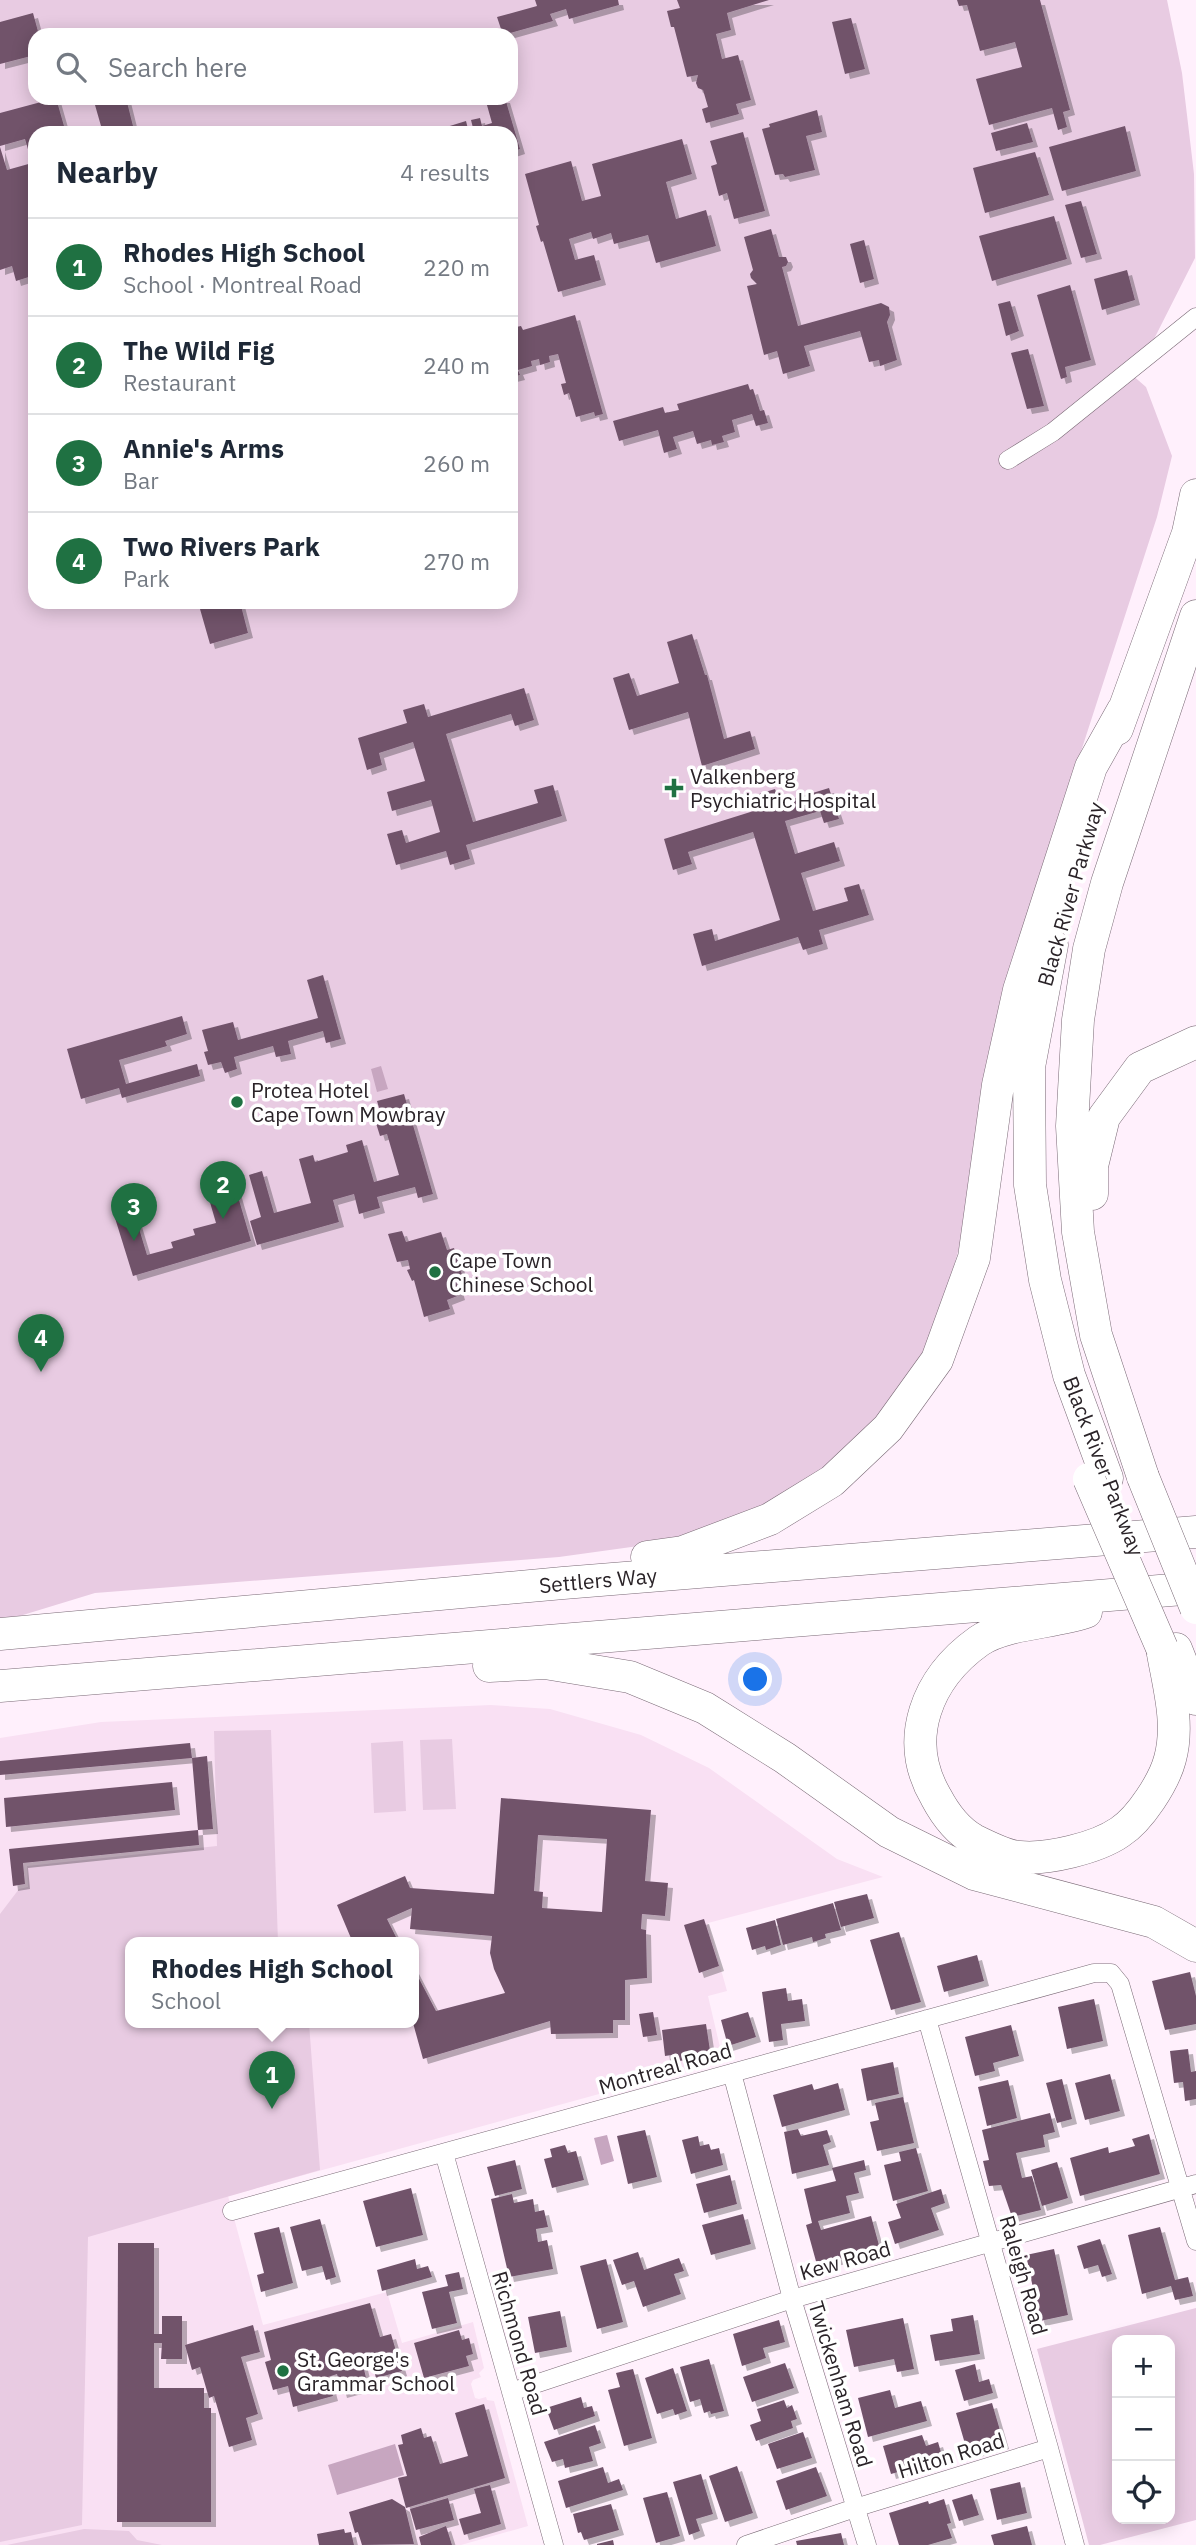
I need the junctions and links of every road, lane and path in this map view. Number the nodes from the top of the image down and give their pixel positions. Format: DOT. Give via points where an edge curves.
graph roads {
  1 [pos="1196,317"];
  2 [pos="1008,460"];
  3 [pos="1196,495"];
  4 [pos="1196,616"];
  5 [pos="1123,710"];
  6 [pos="1196,1042"];
  7 [pos="1131,1444"];
  8 [pos="1196,1518"];
  9 [pos="1196,1532"];
  10 [pos="1082,1541"];
  11 [pos="563,1583"];
  12 [pos="1196,1588"];
  13 [pos="1133,1594"];
  14 [pos="1196,1608"];
  15 [pos="0,1634"];
  16 [pos="1169,1648"];
  17 [pos="316,1660"];
  18 [pos="0,1686"];
  19 [pos="1196,1699"];
  20 [pos="1196,1946"];
  21 [pos="927,2019"];
  22 [pos="732,2073"];
  23 [pos="444,2153"];
  24 [pos="1188,2186"];
  25 [pos="232,2211"];
  26 [pos="1196,2241"];
  27 [pos="991,2242"];
  28 [pos="792,2299"];
  29 [pos="511,2392"];
  30 [pos="1049,2448"];
  31 [pos="855,2508"];
  32 [pos="554,2545"];
  33 [pos="746,2545"];
  34 [pos="867,2545"];
  35 [pos="1075,2545"];
  1 -- 2 [label="street" via="1053,432"];
  3 -- 5 [label="highway, Black River Parkway" via="1188,533"];
  4 -- 7 [label="highway, Black River Parkway" via="1107,883 1089,949 1079,1020 1072,1126 1078,1232 1096,1335"];
  5 -- 11 [label="highway" via="1091,767 1019,990 998,1086 974,1258 937,1360 888,1428 832,1481 770,1519 683,1552 598,1564"];
  5 -- 16 [label="highway, Black River Parkway" via="1048,959 1029,1067 1030,1185 1045,1280 1098,1479"];
  6 -- 7 [label="highway" via="1140,1068 1104,1117 1092,1166 1097,1260"];
  7 -- 14 [label="highway, Black River Parkway, bridge"];
  8 -- 10 [label="highway"];
  9 -- 10 [label="highway, Settlers Way"];
  10 -- 11 [label="highway, Settlers Way"];
  11 -- 15 [label="highway, Settlers Way"];
  12 -- 13 [label="highway"];
  13 -- 16 [label="highway" via="1067,1619 982,1639 949,1666 928,1701 919,1739 926,1781 946,1815 973,1839 1017,1857 1072,1853 1121,1832 1156,1794 1170,1758 1174,1719"];
  13 -- 17 [label="highway"];
  16 -- 19 [label="highway, Black River Parkway"];
  17 -- 18 [label="highway"];
  17 -- 20 [label="highway" via="462,1668 545,1663 630,1677 705,1708 888,1832 974,1874 1154,1922"];
  21 -- 22 [label="street, Montreal Road"];
  21 -- 24 [label="street, Montreal Road" via="1094,1973 1111,1973 1120,1984"];
  21 -- 27 [label="street, Raleigh Road"];
  22 -- 23 [label="street, Montreal Road"];
  22 -- 28 [label="street, Twickenham Road"];
  23 -- 25 [label="street, Montreal Road"];
  23 -- 29 [label="street, Richmond Road"];
  24 -- 26 [label="street"];
  24 -- 27 [label="street, Kew Road"];
  27 -- 28 [label="street, Kew Road"];
  27 -- 30 [label="street, Raleigh Road"];
  28 -- 29 [label="street, Kew Road"];
  28 -- 31 [label="street, Twickenham Road"];
  29 -- 32 [label="street, Richmond Road"];
  30 -- 31 [label="street, Hilton Road"];
  30 -- 35 [label="street, Raleigh Road"];
  31 -- 33 [label="street, Hilton Road"];
  31 -- 34 [label="street, Twickenham Road"];
}
